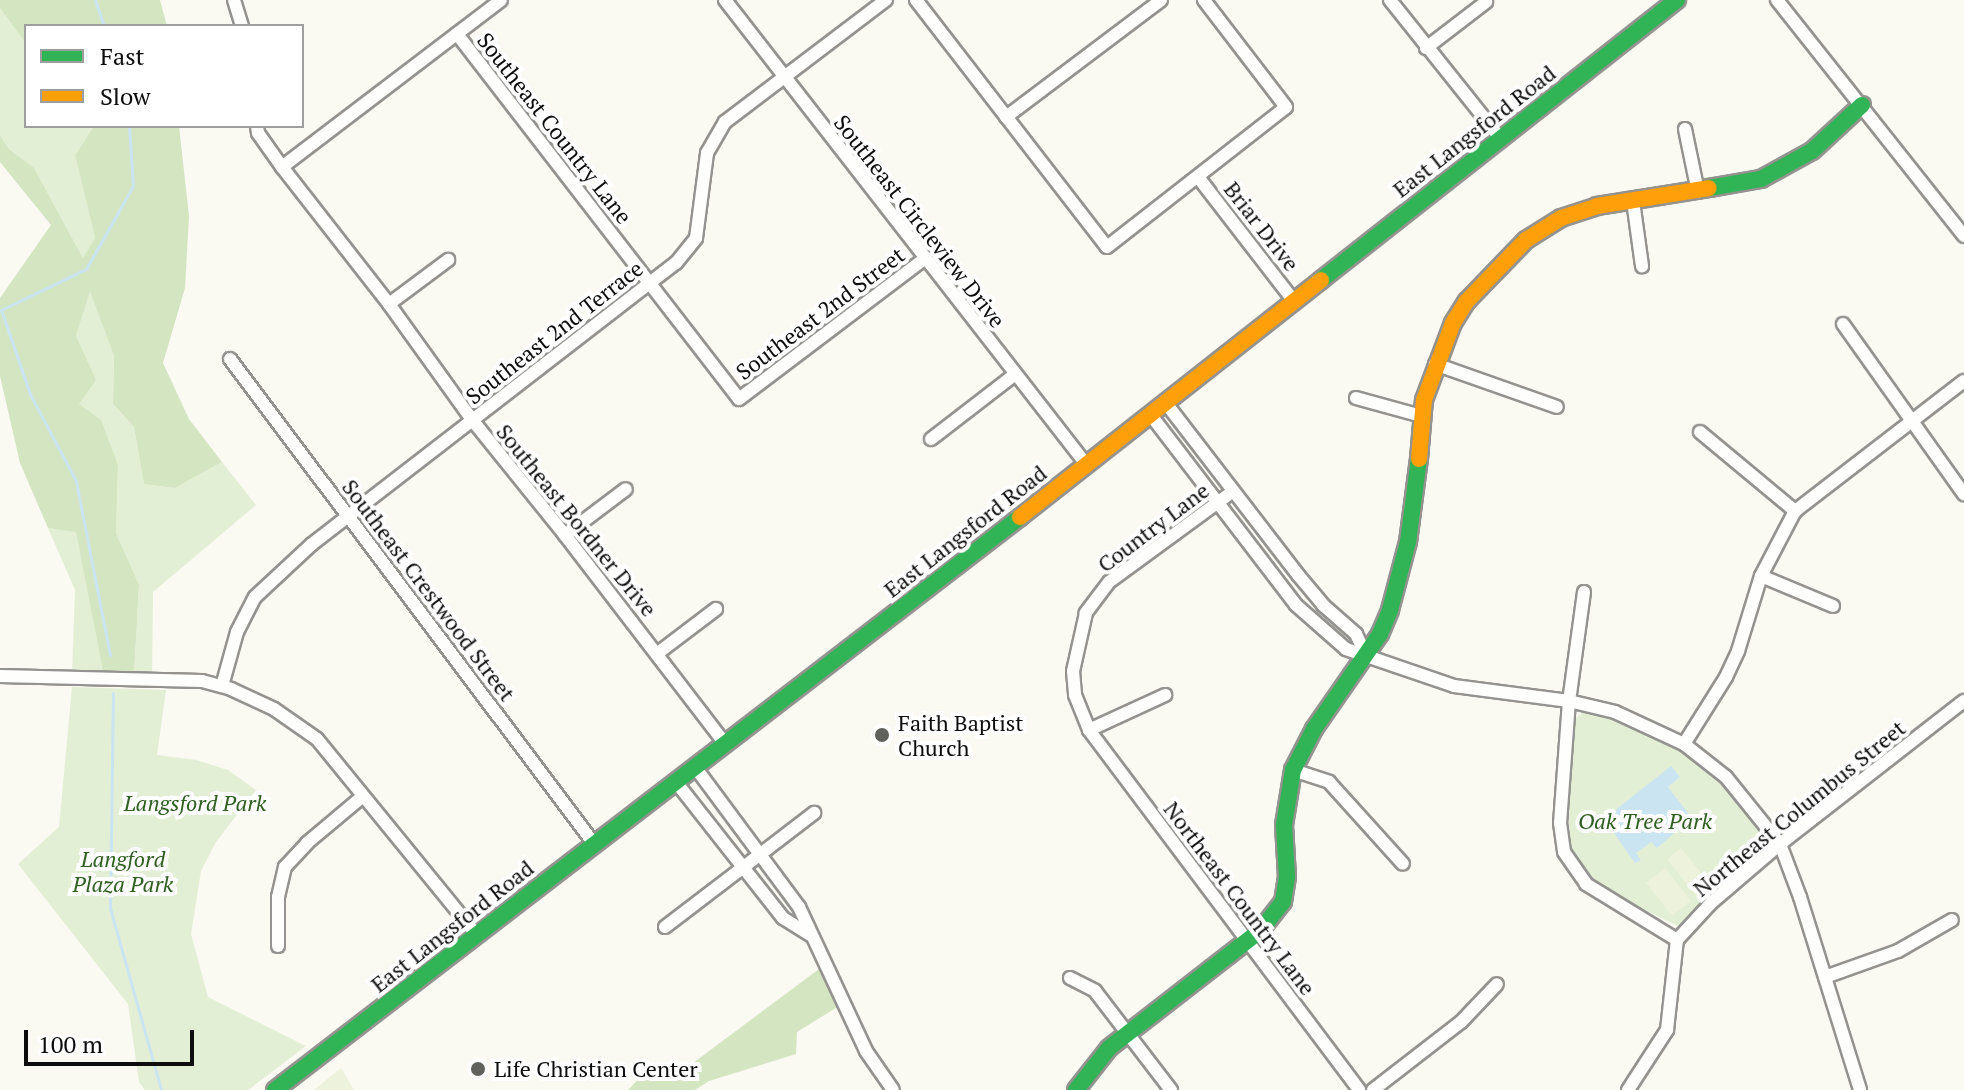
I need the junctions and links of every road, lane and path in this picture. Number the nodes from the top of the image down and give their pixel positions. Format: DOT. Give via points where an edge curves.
graph roads {
  1 [pos="234,0"];
  2 [pos="501,0"];
  3 [pos="725,0"];
  4 [pos="886,0"];
  5 [pos="916,0"];
  6 [pos="1161,0"];
  7 [pos="1204,0"];
  8 [pos="1390,0"];
  9 [pos="1677,0"];
  10 [pos="1777,0"];
  11 [pos="1486,2"];
  12 [pos="241,24"];
  13 [pos="457,34"];
  14 [pos="1426,48"];
  15 [pos="783,78"];
  16 [pos="1862,105"];
  17 [pos="1006,117"];
  18 [pos="257,128"];
  19 [pos="1685,129"];
  20 [pos="1500,138"];
  21 [pos="282,167"];
  22 [pos="1198,177"];
  23 [pos="1698,192"];
  24 [pos="1633,201"];
  25 [pos="1964,236"];
  26 [pos="924,259"];
  27 [pos="448,260"];
  28 [pos="1642,266"];
  29 [pos="650,283"];
  30 [pos="1294,301"];
  31 [pos="389,304"];
  32 [pos="1843,324"];
  33 [pos="230,359"];
  34 [pos="1435,364"];
  35 [pos="1014,375"];
  36 [pos="1964,381"];
  37 [pos="1356,398"];
  38 [pos="739,399"];
  39 [pos="1165,402"];
  40 [pos="1557,407"];
  41 [pos="1150,414"];
  42 [pos="1422,416"];
  43 [pos="473,421"];
  44 [pos="1910,423"];
  45 [pos="1700,432"];
  46 [pos="931,439"];
  47 [pos="1086,464"];
  48 [pos="626,489"];
  49 [pos="1232,492"];
  50 [pos="1964,494"];
  51 [pos="1218,502"];
  52 [pos="1795,511"];
  53 [pos="350,517"];
  54 [pos="565,535"];
  55 [pos="1761,576"];
  56 [pos="1584,592"];
  57 [pos="1833,606"];
  58 [pos="716,609"];
  59 [pos="658,653"];
  60 [pos="1365,653"];
  61 [pos="0,676"];
  62 [pos="222,686"];
  63 [pos="1165,695"];
  64 [pos="1569,701"];
  65 [pos="1964,701"];
  66 [pos="1089,730"];
  67 [pos="1684,744"];
  68 [pos="726,745"];
  69 [pos="695,767"];
  70 [pos="1293,770"];
  71 [pos="676,782"];
  72 [pos="363,796"];
  73 [pos="814,813"];
  74 [pos="1780,844"];
  75 [pos="595,845"];
  76 [pos="759,855"];
  77 [pos="1403,864"];
  78 [pos="743,868"];
  79 [pos="1952,920"];
  80 [pos="665,927"];
  81 [pos="477,935"];
  82 [pos="810,935"];
  83 [pos="1247,940"];
  84 [pos="1677,940"];
  85 [pos="278,946"];
  86 [pos="1825,977"];
  87 [pos="1070,978"];
  88 [pos="1497,984"];
  89 [pos="1128,1034"];
  90 [pos="275,1090"];
  91 [pos="893,1090"];
  92 [pos="1076,1090"];
  93 [pos="1171,1090"];
  94 [pos="1359,1090"];
  95 [pos="1373,1090"];
  96 [pos="1628,1090"];
  97 [pos="1860,1090"];
  1 -- 12 [label="street"];
  2 -- 13 [label="street"];
  3 -- 15 [label="street, Southeast Circleview Drive"];
  4 -- 15 [label="street, Southeast 2nd Terrace"];
  5 -- 17 [label="street"];
  6 -- 17 [label="street"];
  7 -- 22 [label="street" via="1286,107"];
  8 -- 14 [label="street"];
  9 -- 20 [label="street, East Langsford Road"];
  10 -- 16 [label="street"];
  11 -- 14 [label="street"];
  13 -- 21 [label="street"];
  13 -- 29 [label="street, Southeast Country Lane"];
  14 -- 20 [label="street"];
  15 -- 26 [label="street, Southeast Circleview Drive"];
  15 -- 29 [label="street, Southeast 2nd Terrace" via="725,122 707,153 696,238"];
  16 -- 23 [label="street" via="1812,151 1785,167 1761,179"];
  16 -- 25 [label="street"];
  17 -- 22 [label="street" via="1107,247"];
  18 -- 21 [label="street, Southeast Bordner Drive"];
  19 -- 23 [label="street"];
  20 -- 30 [label="street, East Langsford Road"];
  21 -- 31 [label="street, Southeast Bordner Drive"];
  22 -- 30 [label="street, Briar Drive"];
  23 -- 24 [label="street"];
  24 -- 28 [label="street"];
  24 -- 34 [label="street" via="1561,218 1526,240 1467,301"];
  26 -- 35 [label="street, Southeast Circleview Drive"];
  26 -- 38 [label="street, Southeast 2nd Street"];
  27 -- 31 [label="street"];
  29 -- 38 [label="street, Southeast Country Lane"];
  29 -- 43 [label="street, Southeast 2nd Terrace"];
  30 -- 39 [label="street, East Langsford Road"];
  31 -- 43 [label="street, Southeast Bordner Drive"];
  32 -- 44 [label="street"];
  33 -- 53 [label="street, Southeast Crestwood Street"];
  34 -- 40 [label="street"];
  34 -- 42 [label="street"];
  35 -- 46 [label="street"];
  35 -- 47 [label="street, Southeast Circleview Drive"];
  36 -- 44 [label="street"];
  37 -- 42 [label="street"];
  39 -- 41 [label="street, East Langsford Road"];
  39 -- 49 [label="street"];
  41 -- 47 [label="street, East Langsford Road"];
  41 -- 51 [label="street"];
  42 -- 60 [label="street" via="1408,542 1390,610"];
  43 -- 53 [label="street, Southeast 2nd Terrace"];
  43 -- 54 [label="street, Southeast Bordner Drive"];
  44 -- 50 [label="street"];
  44 -- 52 [label="street"];
  45 -- 52 [label="street"];
  47 -- 68 [label="street, East Langsford Road"];
  48 -- 54 [label="street"];
  49 -- 51 [label="street, Country Lane"];
  49 -- 60 [label="street" via="1323,605 1356,634"];
  51 -- 60 [label="street" via="1314,624 1346,649"];
  51 -- 66 [label="street, Country Lane" via="1109,582 1086,613 1073,671 1075,695"];
  52 -- 55 [label="street"];
  53 -- 62 [label="street, Southeast 2nd Terrace" via="255,597 237,632"];
  53 -- 75 [label="street, Southeast Crestwood Street"];
  54 -- 59 [label="street, Southeast Bordner Drive"];
  55 -- 57 [label="street"];
  55 -- 67 [label="street" via="1738,651"];
  56 -- 64 [label="street"];
  58 -- 59 [label="street"];
  59 -- 68 [label="street, Southeast Bordner Drive"];
  60 -- 64 [label="street" via="1454,686"];
  60 -- 70 [label="street"];
  61 -- 62 [label="street" via="153,678"];
  62 -- 72 [label="street" via="298,723"];
  63 -- 66 [label="street"];
  64 -- 67 [label="street" via="1615,712"];
  64 -- 84 [label="street" via="1560,823 1564,852 1586,884"];
  65 -- 74 [label="street, Northeast Columbus Street"];
  66 -- 83 [label="street, Northeast Country Lane"];
  67 -- 74 [label="street" via="1726,777"];
  68 -- 69 [label="street, East Langsford Road"];
  69 -- 71 [label="street, East Langsford Road"];
  69 -- 76 [label="street"];
  70 -- 77 [label="street" via="1329,782"];
  70 -- 83 [label="street" via="1284,825 1283,902"];
  71 -- 75 [label="street, East Langsford Road"];
  71 -- 78 [label="street"];
  72 -- 81 [label="street"];
  72 -- 85 [label="street" via="285,867 278,897"];
  73 -- 76 [label="street"];
  74 -- 84 [label="street, Northeast Columbus Street"];
  74 -- 86 [label="street"];
  75 -- 81 [label="street, East Langsford Road"];
  76 -- 78 [label="street"];
  76 -- 82 [label="street" via="799,907"];
  78 -- 80 [label="street"];
  78 -- 82 [label="street" via="783,918"];
  79 -- 86 [label="street" via="1898,951"];
  81 -- 90 [label="street, East Langsford Road"];
  82 -- 91 [label="street" via="866,1051"];
  83 -- 89 [label="street"];
  83 -- 94 [label="street, Northeast Country Lane"];
  84 -- 96 [label="street" via="1667,1030"];
  86 -- 97 [label="street"];
  87 -- 89 [label="street" via="1095,991"];
  88 -- 95 [label="street" via="1461,1022"];
  89 -- 92 [label="street" via="1093,1064"];
  89 -- 93 [label="street"];
}
